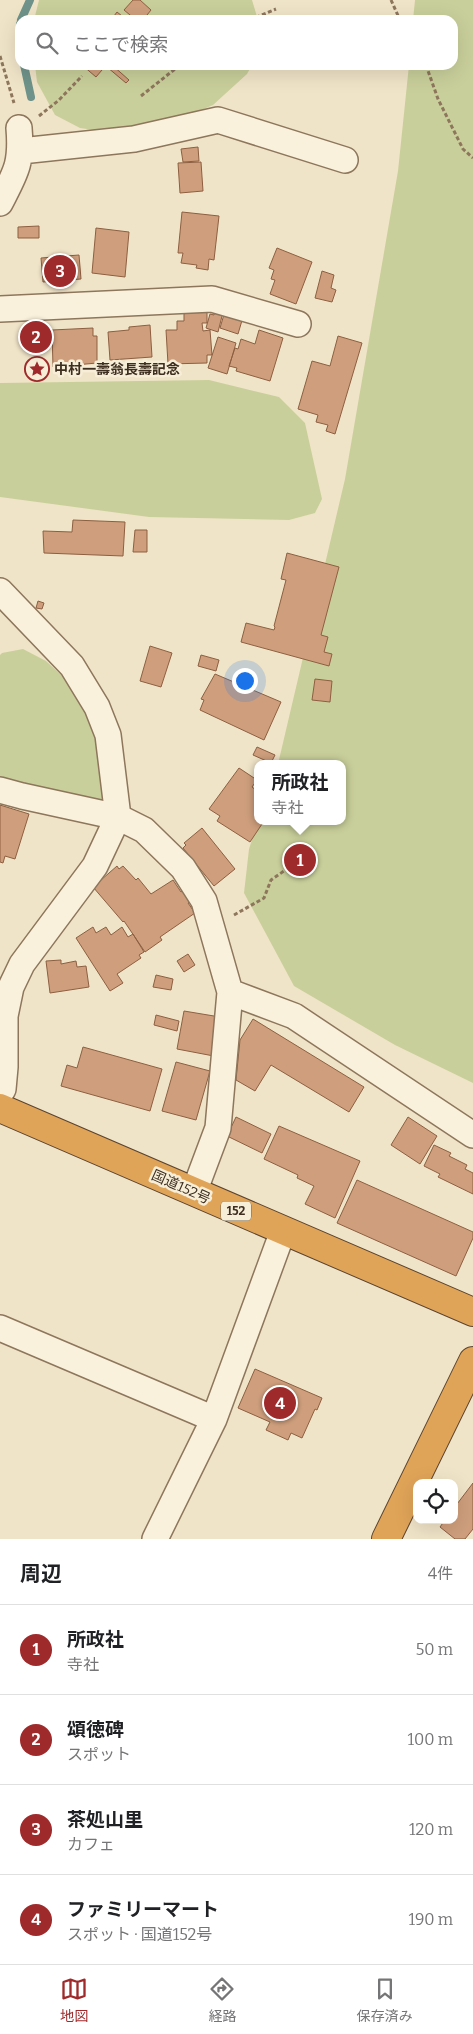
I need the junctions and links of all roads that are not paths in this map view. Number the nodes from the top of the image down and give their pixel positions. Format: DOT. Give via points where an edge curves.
graph roads {
  1 [pos="345,160"];
  2 [pos="0,203"];
  3 [pos="0,309"];
  4 [pos="298,324"];
  5 [pos="0,591"];
  6 [pos="0,790"];
  7 [pos="118,816"];
  8 [pos="230,992"];
  9 [pos="0,1094"];
  10 [pos="0,1108"];
  11 [pos="473,1135"];
  12 [pos="194,1192"];
  13 [pos="283,1231"];
  14 [pos="473,1312"];
  15 [pos="0,1328"];
  16 [pos="473,1361"];
  17 [pos="214,1419"];
  18 [pos="155,1539"];
  19 [pos="386,1539"];
  1 -- 2 [label="street" via="218,120 134,139 20,140 17,167"];
  3 -- 4 [label="street" via="212,299"];
  5 -- 7 [label="street" via="72,666 96,707 108,735"];
  6 -- 7 [label="street"];
  7 -- 8 [label="street" via="144,830 183,868 204,901"];
  7 -- 9 [label="street" via="95,866 22,964 11,987 5,1016 5,1067"];
  8 -- 11 [label="street" via="294,1016"];
  8 -- 12 [label="street" via="218,1128"];
  10 -- 12 [label="highway, 国道152号 / 152"];
  12 -- 13 [label="highway, 国道152号 / 152"];
  13 -- 14 [label="highway, 国道152号 / 152"];
  13 -- 17 [label="street"];
  15 -- 17 [label="street"];
  16 -- 19 [label="highway"];
  17 -- 18 [label="street"];
}
